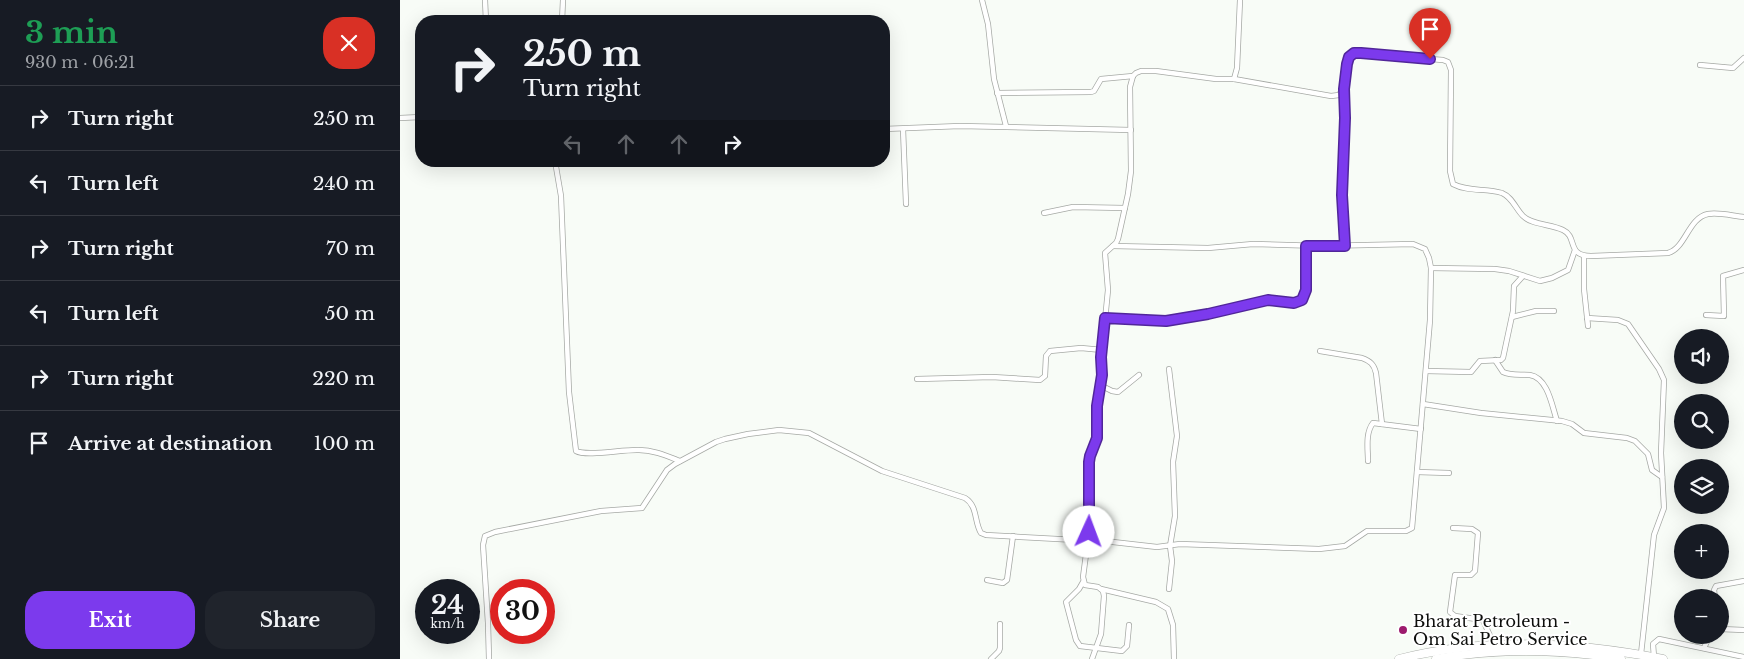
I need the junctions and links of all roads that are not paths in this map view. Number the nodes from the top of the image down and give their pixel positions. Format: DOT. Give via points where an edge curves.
graph roads {
  1 [pos="485,0"];
  2 [pos="563,0"];
  3 [pos="982,0"];
  4 [pos="1240,0"];
  5 [pos="486,15"];
  6 [pos="562,15"];
  7 [pos="1744,58"];
  8 [pos="1700,65"];
  9 [pos="1132,76"];
  10 [pos="1234,79"];
  11 [pos="1344,89"];
  12 [pos="997,93"];
  13 [pos="400,118"];
  14 [pos="415,118"];
  15 [pos="1006,126"];
  16 [pos="890,129"];
  17 [pos="903,129"];
  18 [pos="1131,130"];
  19 [pos="556,167"];
  20 [pos="906,204"];
  21 [pos="1125,208"];
  22 [pos="1044,213"];
  23 [pos="1744,217"];
  24 [pos="1113,246"];
  25 [pos="1306,246"];
  26 [pos="1345,246"];
  27 [pos="1575,250"];
  28 [pos="1584,256"];
  29 [pos="1431,268"];
  30 [pos="1744,270"];
  31 [pos="1523,276"];
  32 [pos="1554,311"];
  33 [pos="1706,315"];
  34 [pos="1512,317"];
  35 [pos="1105,318"];
  36 [pos="1587,318"];
  37 [pos="1588,326"];
  38 [pos="1102,350"];
  39 [pos="1320,351"];
  40 [pos="1495,360"];
  41 [pos="1169,369"];
  42 [pos="1426,371"];
  43 [pos="1139,375"];
  44 [pos="917,380"];
  45 [pos="1100,385"];
  46 [pos="1423,404"];
  47 [pos="1557,421"];
  48 [pos="1382,424"];
  49 [pos="1421,429"];
  50 [pos="680,461"];
  51 [pos="1368,461"];
  52 [pos="1417,472"];
  53 [pos="1449,473"];
  54 [pos="1662,477"];
  55 [pos="1453,528"];
  56 [pos="1013,536"];
  57 [pos="1088,541"];
  58 [pos="1170,546"];
  59 [pos="987,580"];
  60 [pos="1744,581"];
  61 [pos="1083,582"];
  62 [pos="1102,589"];
  63 [pos="1169,589"];
  64 [pos="1714,589"];
  65 [pos="1000,624"];
  66 [pos="1129,625"];
  67 [pos="1729,629"];
  68 [pos="1744,630"];
  69 [pos="1706,644"];
  70 [pos="1494,645"];
  71 [pos="1704,648"];
  72 [pos="1096,649"];
  73 [pos="1641,654"];
  74 [pos="1654,657"];
  75 [pos="1744,657"];
  76 [pos="489,659"];
  77 [pos="991,659"];
  78 [pos="1092,659"];
  79 [pos="1174,659"];
  80 [pos="1399,659"];
  81 [pos="1436,659"];
  82 [pos="1621,659"];
  83 [pos="1663,659"];
  1 -- 5 [label="street"];
  2 -- 6 [label="street"];
  3 -- 12 [label="street"];
  4 -- 10 [label="street"];
  7 -- 8 [label="street" via="1733,68"];
  9 -- 10 [label="street" via="1148,71 1216,80"];
  9 -- 12 [label="street" via="1101,79 1091,92"];
  9 -- 18 [label="street"];
  10 -- 11 [label="street" via="1322,96 1339,95"];
  11 -- 26 [label="street" via="1342,195"];
  11 -- 27 [label="street" via="1347,64 1354,53 1448,62 1451,70 1450,171 1453,184 1503,194 1524,217 1565,231"];
  12 -- 15 [label="street"];
  13 -- 14 [label="street"];
  15 -- 17 [label="street"];
  15 -- 18 [label="street"];
  16 -- 17 [label="street"];
  17 -- 20 [label="street"];
  18 -- 21 [label="street" via="1130,176"];
  19 -- 50 [label="street" via="561,196 569,384 576,451 640,450"];
  21 -- 22 [label="street" via="1072,207"];
  21 -- 24 [label="street" via="1118,239"];
  23 -- 28 [label="street" via="1709,214 1702,217 1676,249 1668,253"];
  24 -- 25 [label="street"];
  24 -- 35 [label="street" via="1105,253 1108,290"];
  25 -- 26 [label="street"];
  25 -- 35 [label="street" via="1305,296 1299,302 1268,300 1166,321"];
  26 -- 29 [label="street" via="1414,244 1425,249"];
  27 -- 28 [label="street"];
  27 -- 31 [label="street" via="1564,273 1540,281"];
  28 -- 36 [label="street"];
  29 -- 31 [label="street" via="1495,269"];
  29 -- 42 [label="street"];
  30 -- 33 [label="street" via="1724,276 1724,316"];
  31 -- 34 [label="street" via="1514,286"];
  32 -- 34 [label="street" via="1536,311"];
  34 -- 40 [label="street" via="1504,355"];
  35 -- 38 [label="street"];
  36 -- 37 [label="street"];
  36 -- 54 [label="street" via="1618,320 1628,324 1662,374 1665,387"];
  38 -- 44 [label="street" via="1050,351 1046,356 1045,376 1040,380 992,377"];
  38 -- 45 [label="street"];
  39 -- 48 [label="street" via="1362,358 1373,365"];
  40 -- 42 [label="street" via="1480,361 1474,370 1467,373"];
  40 -- 47 [label="street" via="1506,374 1535,376 1542,382"];
  41 -- 58 [label="street" via="1177,436 1173,462 1175,516"];
  42 -- 46 [label="street"];
  43 -- 45 [label="street" via="1118,392"];
  45 -- 57 [label="street" via="1097,438 1089,462"];
  46 -- 47 [label="street"];
  46 -- 49 [label="street"];
  47 -- 54 [label="street" via="1572,424 1584,433 1631,439 1646,450 1652,470"];
  48 -- 49 [label="street"];
  48 -- 51 [label="street" via="1373,423 1369,428"];
  49 -- 52 [label="street"];
  50 -- 56 [label="street" via="734,436 779,430 809,433 882,471 965,498 972,504 981,534"];
  50 -- 76 [label="street" via="667,470 642,508 601,511 485,536 482,545"];
  52 -- 53 [label="street"];
  52 -- 58 [label="street" via="1410,531 1367,531 1344,546 1319,549"];
  54 -- 73 [label="street" via="1664,508 1654,535"];
  55 -- 70 [label="street" via="1472,529 1478,533 1475,571 1455,575 1450,612 1455,616 1483,620"];
  56 -- 57 [label="street"];
  56 -- 59 [label="street" via="1007,580 1003,583"];
  57 -- 58 [label="street"];
  57 -- 61 [label="street"];
  58 -- 63 [label="street"];
  60 -- 64 [label="street" via="1716,586"];
  61 -- 62 [label="street"];
  61 -- 72 [label="street" via="1067,599 1066,606 1078,644"];
  62 -- 72 [label="street" via="1101,634"];
  62 -- 79 [label="street" via="1156,602 1168,609 1173,625"];
  65 -- 77 [label="street" via="999,651"];
  66 -- 72 [label="street" via="1125,649 1118,652"];
  67 -- 68 [label="street"];
  69 -- 71 [label="street"];
  70 -- 73 [label="highway" via="1579,646"];
  70 -- 80 [label="highway" via="1442,650"];
  71 -- 74 [label="street" via="1659,639 1654,644"];
  71 -- 75 [label="street"];
  72 -- 78 [label="street"];
  73 -- 74 [label="highway"];
  74 -- 83 [label="highway"];
  81 -- 82 [label="highway" via="1499,652 1546,652"];
}
